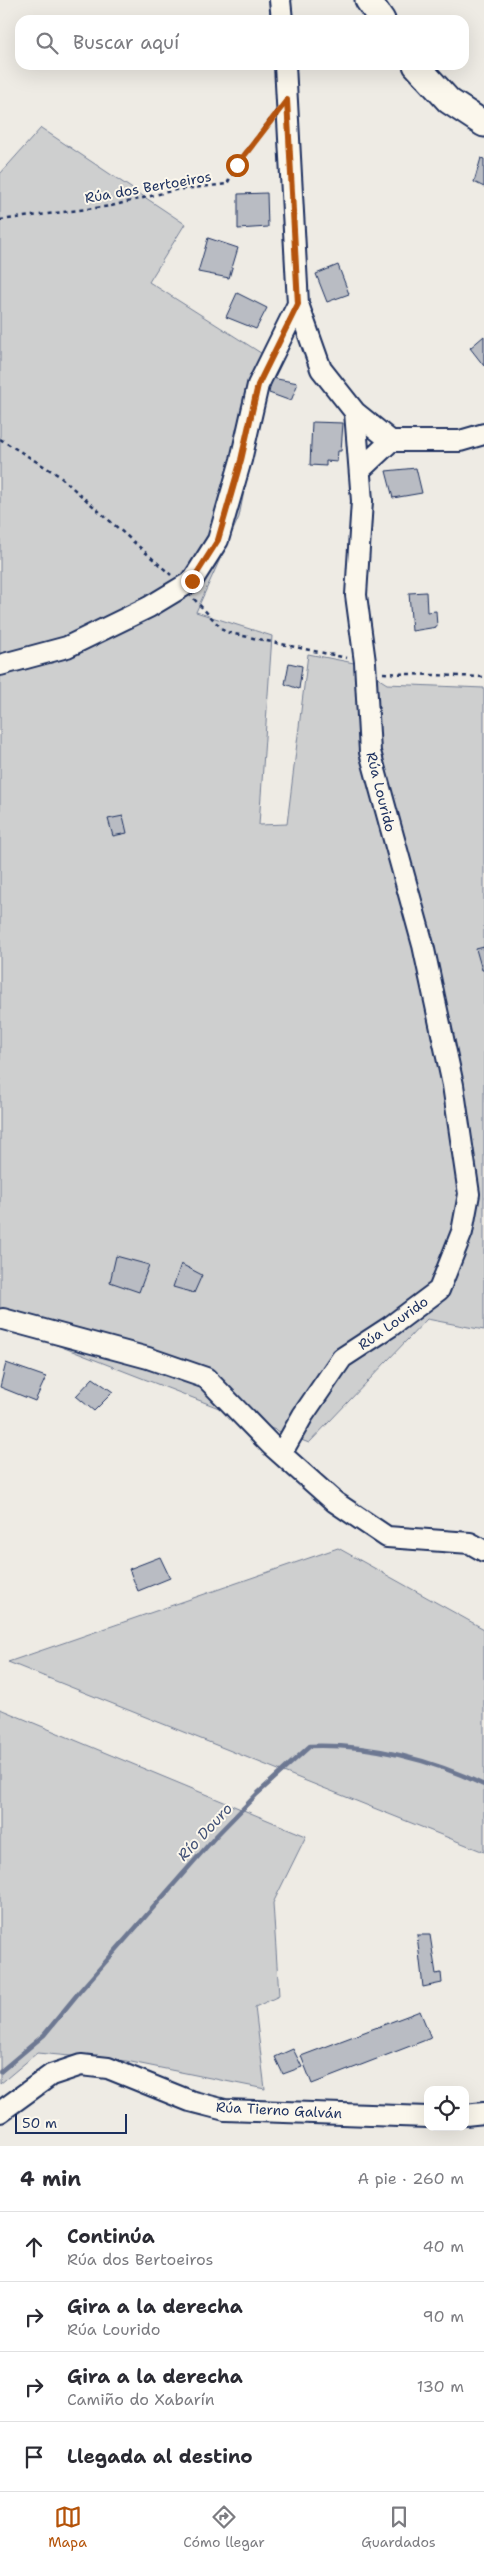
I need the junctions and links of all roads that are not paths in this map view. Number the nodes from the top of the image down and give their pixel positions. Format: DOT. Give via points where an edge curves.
graph roads {
  1 [pos="280,0"];
  2 [pos="368,0"];
  3 [pos="282,15"];
  4 [pos="378,15"];
  5 [pos="285,70"];
  6 [pos="421,70"];
  7 [pos="484,124"];
  8 [pos="298,304"];
  9 [pos="355,412"];
  10 [pos="484,434"];
  11 [pos="391,441"];
  12 [pos="360,470"];
  13 [pos="0,665"];
  14 [pos="3,1320"];
  15 [pos="281,1454"];
  16 [pos="484,1551"];
  17 [pos="0,2112"];
  18 [pos="484,2113"];
  19 [pos="469,2115"];
  20 [pos="424,2118"];
  1 -- 3 [label="street"];
  2 -- 4 [label="main road"];
  5 -- 8 [label="street"];
  6 -- 7 [label="main road" via="449,101"];
  8 -- 9 [label="street" via="321,370"];
  8 -- 13 [label="street" via="258,385 218,540 192,581 149,607 67,647"];
  9 -- 11 [label="street"];
  9 -- 12 [label="street, Rúa Lourido"];
  10 -- 11 [label="street" via="460,441"];
  11 -- 12 [label="street"];
  12 -- 15 [label="street, Rúa Lourido" via="362,501 356,595 365,662 370,752 423,945 453,1085 469,1194 462,1232 439,1290 342,1358"];
  14 -- 15 [label="street" via="148,1358 206,1378"];
  15 -- 16 [label="street" via="336,1502 387,1537 470,1542"];
  17 -- 20 [label="street, Rúa Tierno Galván" via="51,2075 81,2065 108,2068 190,2101 225,2110"];
  18 -- 19 [label="street"];
}
